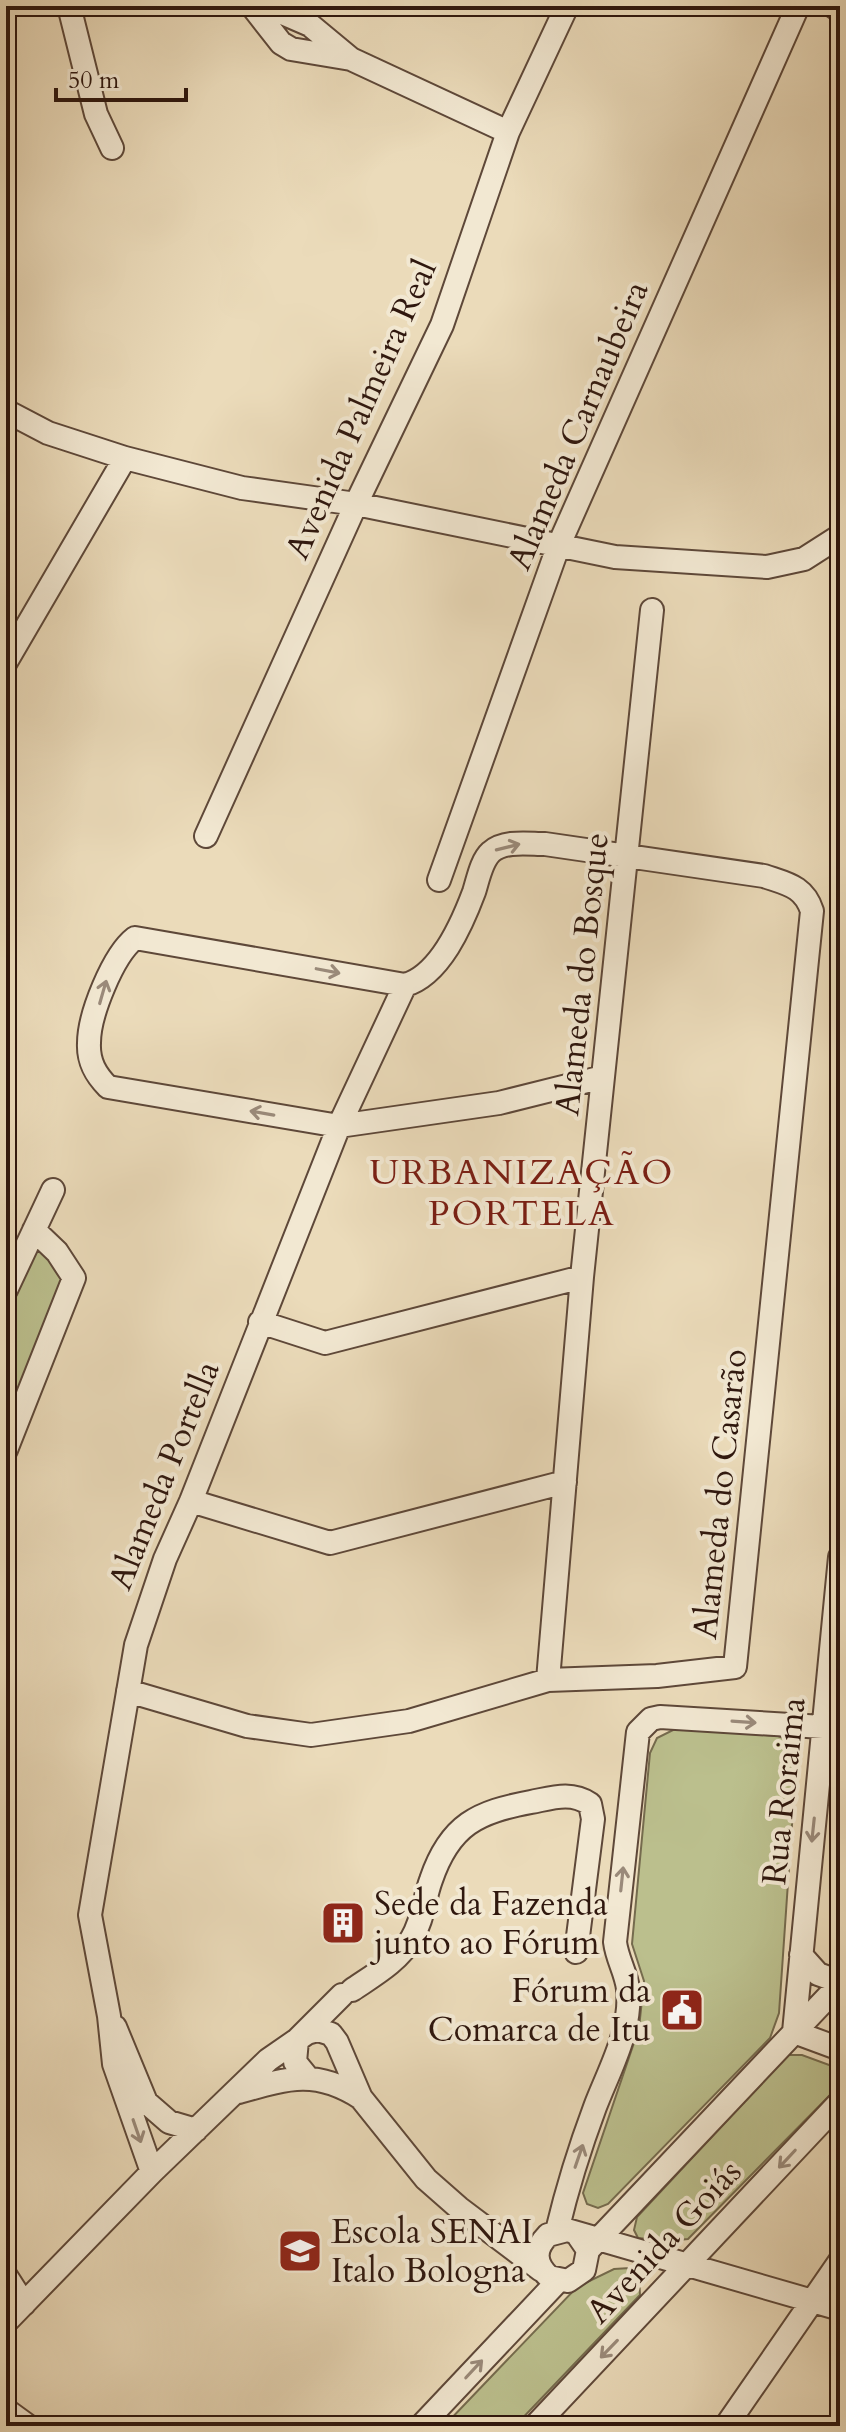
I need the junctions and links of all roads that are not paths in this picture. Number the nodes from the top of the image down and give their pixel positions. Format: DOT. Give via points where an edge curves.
graph roads {
  1 [pos="69,6"];
  2 [pos="252,6"];
  3 [pos="266,6"];
  4 [pos="567,6"];
  5 [pos="798,6"];
  6 [pos="833,6"];
  7 [pos="840,11"];
  8 [pos="351,59"];
  9 [pos="508,132"];
  10 [pos="112,148"];
  11 [pos="6,411"];
  12 [pos="125,458"];
  13 [pos="356,504"];
  14 [pos="840,536"];
  15 [pos="558,547"];
  16 [pos="652,610"];
  17 [pos="6,662"];
  18 [pos="206,836"];
  19 [pos="628,859"];
  20 [pos="439,880"];
  21 [pos="405,985"];
  22 [pos="603,1077"];
  23 [pos="339,1126"];
  24 [pos="53,1190"];
  25 [pos="34,1230"];
  26 [pos="582,1277"];
  27 [pos="6,1290"];
  28 [pos="260,1322"];
  29 [pos="6,1450"];
  30 [pos="565,1482"];
  31 [pos="191,1501"];
  32 [pos="840,1557"];
  33 [pos="548,1680"];
  34 [pos="128,1691"];
  35 [pos="823,1727"];
  36 [pos="576,1952"];
  37 [pos="801,1955"];
  38 [pos="840,1983"];
  39 [pos="109,2016"];
  40 [pos="794,2032"];
  41 [pos="297,2040"];
  42 [pos="840,2049"];
  43 [pos="343,2055"];
  44 [pos="317,2078"];
  45 [pos="238,2092"];
  46 [pos="361,2098"];
  47 [pos="840,2102"];
  48 [pos="196,2130"];
  49 [pos="152,2172"];
  50 [pos="622,2216"];
  51 [pos="497,2235"];
  52 [pos="573,2237"];
  53 [pos="840,2261"];
  54 [pos="689,2265"];
  55 [pos="6,2276"];
  56 [pos="550,2276"];
  57 [pos="812,2301"];
  58 [pos="24,2304"];
  59 [pos="840,2309"];
  60 [pos="6,2322"];
  61 [pos="6,2410"];
  62 [pos="28,2426"];
  63 [pos="421,2426"];
  64 [pos="535,2426"];
  65 [pos="726,2426"];
  1 -- 10 [label="street" via="96,114"];
  2 -- 8 [label="street" via="281,43 300,53"];
  3 -- 8 [label="street" via="310,25"];
  4 -- 9 [label="street, Avenida Palmeira Real"];
  5 -- 15 [label="street, Alameda Carnaubeira"];
  6 -- 7 [label="street"];
  8 -- 9 [label="street"];
  9 -- 13 [label="street, Avenida Palmeira Real" via="442,325"];
  11 -- 12 [label="street" via="48,433"];
  12 -- 13 [label="street" via="242,488"];
  12 -- 17 [label="street"];
  13 -- 15 [label="street"];
  13 -- 18 [label="street, Avenida Palmeira Real"];
  14 -- 15 [label="street" via="804,559 767,567 615,557"];
  15 -- 20 [label="street, Alameda Carnaubeira"];
  16 -- 19 [label="street, Alameda do Bosque"];
  21 -- 19 [label="street, one-way" via="436,962 469,906 485,859 500,847 545,844"];
  19 -- 22 [label="street, Alameda do Bosque"];
  19 -- 33 [label="street, Alameda do Casarão" via="764,876 807,895 812,911 735,1667"];
  21 -- 23 [label="street, Alameda Portella"];
  23 -- 21 [label="street, one-way" via="108,1087 94,1073 88,1042 106,979 123,947 135,938 149,937"];
  22 -- 23 [label="street" via="499,1103"];
  22 -- 26 [label="street, Alameda do Bosque"];
  23 -- 28 [label="street, Alameda Portella"];
  24 -- 25 [label="street"];
  25 -- 27 [label="street"];
  25 -- 29 [label="street" via="74,1278"];
  26 -- 28 [label="street" via="325,1343"];
  26 -- 30 [label="street, Alameda do Bosque"];
  28 -- 31 [label="street, Alameda Portella"];
  30 -- 31 [label="street" via="330,1543"];
  30 -- 33 [label="street, Alameda do Bosque"];
  31 -- 34 [label="street, Alameda Portella" via="144,1616"];
  32 -- 35 [label="street, Rua Roraima"];
  33 -- 34 [label="street, Alameda do Casarão" via="409,1721 311,1735 247,1726"];
  34 -- 39 [label="street, Alameda Portella" via="90,1915"];
  35 -- 37 [label="street, Rua Roraima, one-way"];
  52 -- 35 [label="street, one-way" via="565,2195 625,2021 628,1989 615,1942 638,1732 660,1717"];
  36 -- 41 [label="street" via="593,1819 590,1804 564,1795 487,1811 466,1824 441,1856 412,1938 394,1961 347,1993"];
  37 -- 38 [label="street" via="818,1974"];
  37 -- 40 [label="street, Rua Roraima"];
  38 -- 40 [label="street, Avenida Goiás"];
  39 -- 48 [label="street, Alameda Portella" via="146,2102 169,2122"];
  39 -- 49 [label="street, Alameda Portella, one-way" via="114,2064"];
  40 -- 42 [label="street"];
  40 -- 50 [label="street, Avenida Goiás"];
  41 -- 43 [label="street" via="318,2030 331,2034"];
  41 -- 44 [label="street" via="295,2062"];
  41 -- 45 [label="street" via="268,2060"];
  43 -- 44 [label="street" via="339,2066"];
  43 -- 46 [label="street"];
  44 -- 45 [label="street" via="279,2080"];
  44 -- 46 [label="street"];
  45 -- 48 [label="street"];
  46 -- 51 [label="street" via="426,2179"];
  47 -- 54 [label="street, Avenida Goiás, one-way"];
  48 -- 49 [label="street"];
  49 -- 58 [label="street"];
  50 -- 52 [label="street, Avenida Goiás"];
  50 -- 52 [label="street"];
  51 -- 52 [label="street"];
  51 -- 56 [label="street"];
  52 -- 54 [label="street"];
  52 -- 56 [label="street" via="537,2251"];
  52 -- 56 [label="street, Avenida Goiás" via="584,2270 577,2277"];
  53 -- 57 [label="street"];
  54 -- 57 [label="street"];
  54 -- 64 [label="street, Avenida Goiás, one-way"];
  55 -- 58 [label="street"];
  63 -- 56 [label="street, Avenida Goiás, one-way"];
  57 -- 59 [label="street"];
  57 -- 65 [label="street"];
  58 -- 60 [label="street"];
  61 -- 62 [label="street"];
}
